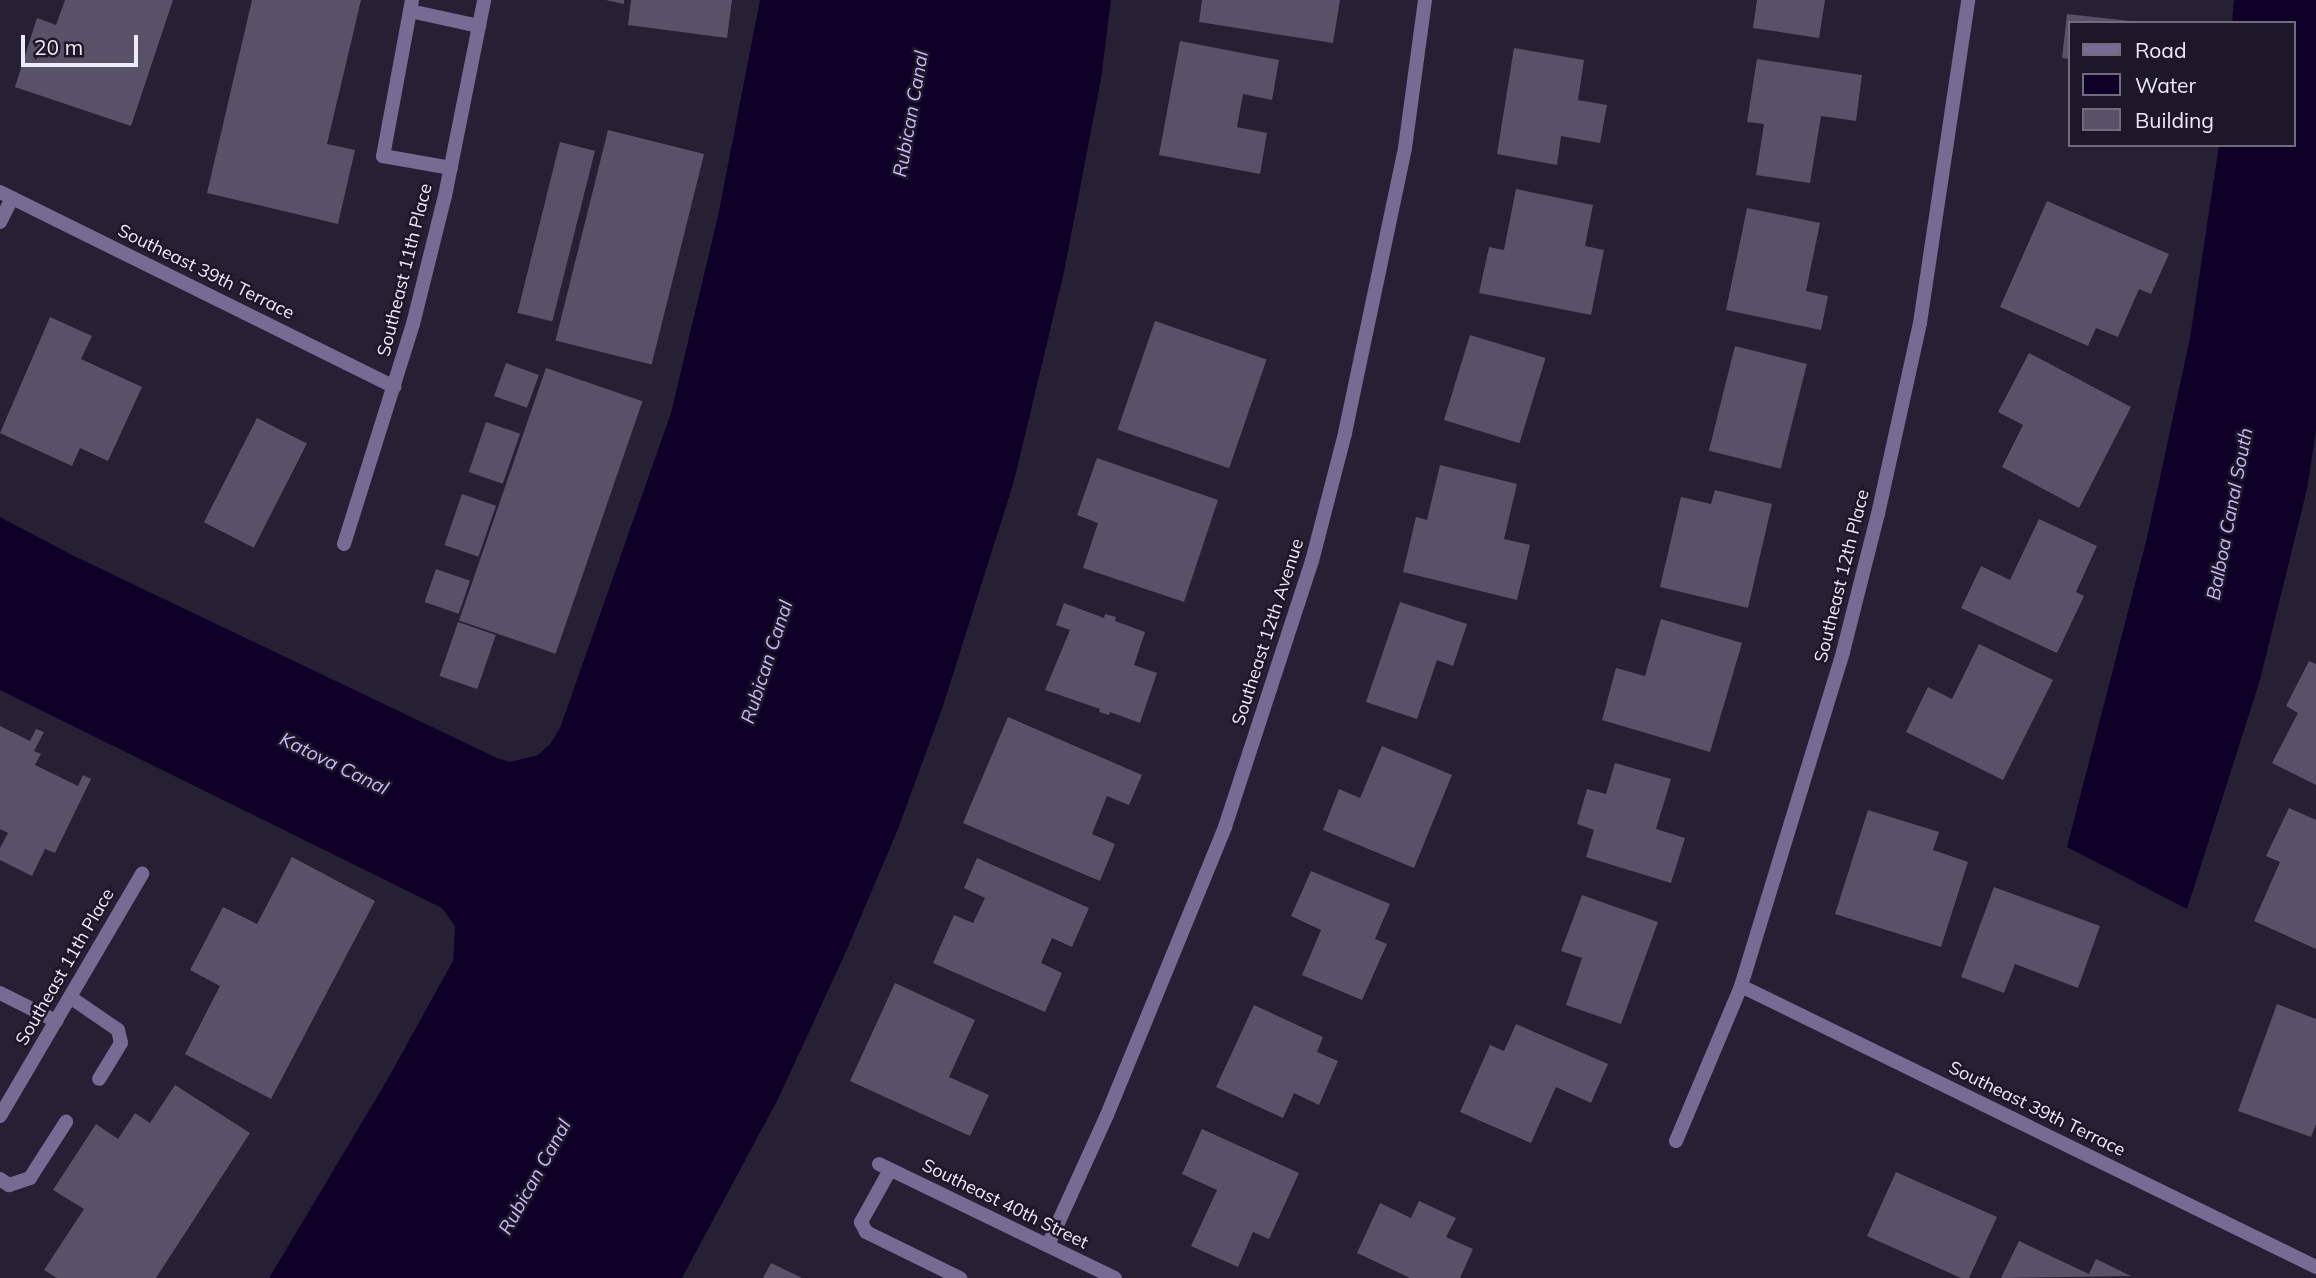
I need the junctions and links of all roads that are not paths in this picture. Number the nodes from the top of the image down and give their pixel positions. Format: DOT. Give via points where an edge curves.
graph roads {
  1 [pos="484,0"];
  2 [pos="1424,0"];
  3 [pos="1968,0"];
  4 [pos="411,6"];
  5 [pos="479,26"];
  6 [pos="451,169"];
  7 [pos="6,195"];
  8 [pos="0,222"];
  9 [pos="394,387"];
  10 [pos="344,544"];
  11 [pos="142,874"];
  12 [pos="1741,986"];
  13 [pos="0,993"];
  14 [pos="70,998"];
  15 [pos="57,1021"];
  16 [pos="99,1079"];
  17 [pos="0,1116"];
  18 [pos="66,1122"];
  19 [pos="1676,1141"];
  20 [pos="0,1179"];
  21 [pos="1048,1245"];
  22 [pos="2316,1267"];
  23 [pos="1112,1277"];
  24 [pos="960,1278"];
  1 -- 5 [label="street, Southeast 11th Place"];
  2 -- 21 [label="street, Southeast 12th Avenue" via="1405,149 1345,433 1312,561 1225,827 1107,1115"];
  3 -- 12 [label="street, Southeast 12th Place" via="1920,323 1881,501 1843,652"];
  4 -- 5 [label="street"];
  4 -- 6 [label="street" via="383,156"];
  5 -- 6 [label="street, Southeast 11th Place"];
  6 -- 9 [label="street, Southeast 11th Place"];
  7 -- 8 [label="street"];
  7 -- 9 [label="street, Southeast 39th Terrace"];
  9 -- 10 [label="street, Southeast 11th Place"];
  11 -- 14 [label="street, Southeast 11th Place"];
  12 -- 19 [label="street, Southeast 12th Place"];
  12 -- 22 [label="street, Southeast 39th Terrace"];
  13 -- 15 [label="street"];
  14 -- 15 [label="street, Southeast 11th Place"];
  14 -- 16 [label="street" via="118,1030 121,1043"];
  15 -- 17 [label="street, Southeast 11th Place"];
  18 -- 20 [label="street" via="30,1178 9,1185"];
  21 -- 23 [label="street, Southeast 40th Street"];
  21 -- 24 [label="street, Southeast 40th Street" via="884,1167 861,1222 866,1232"];
}
